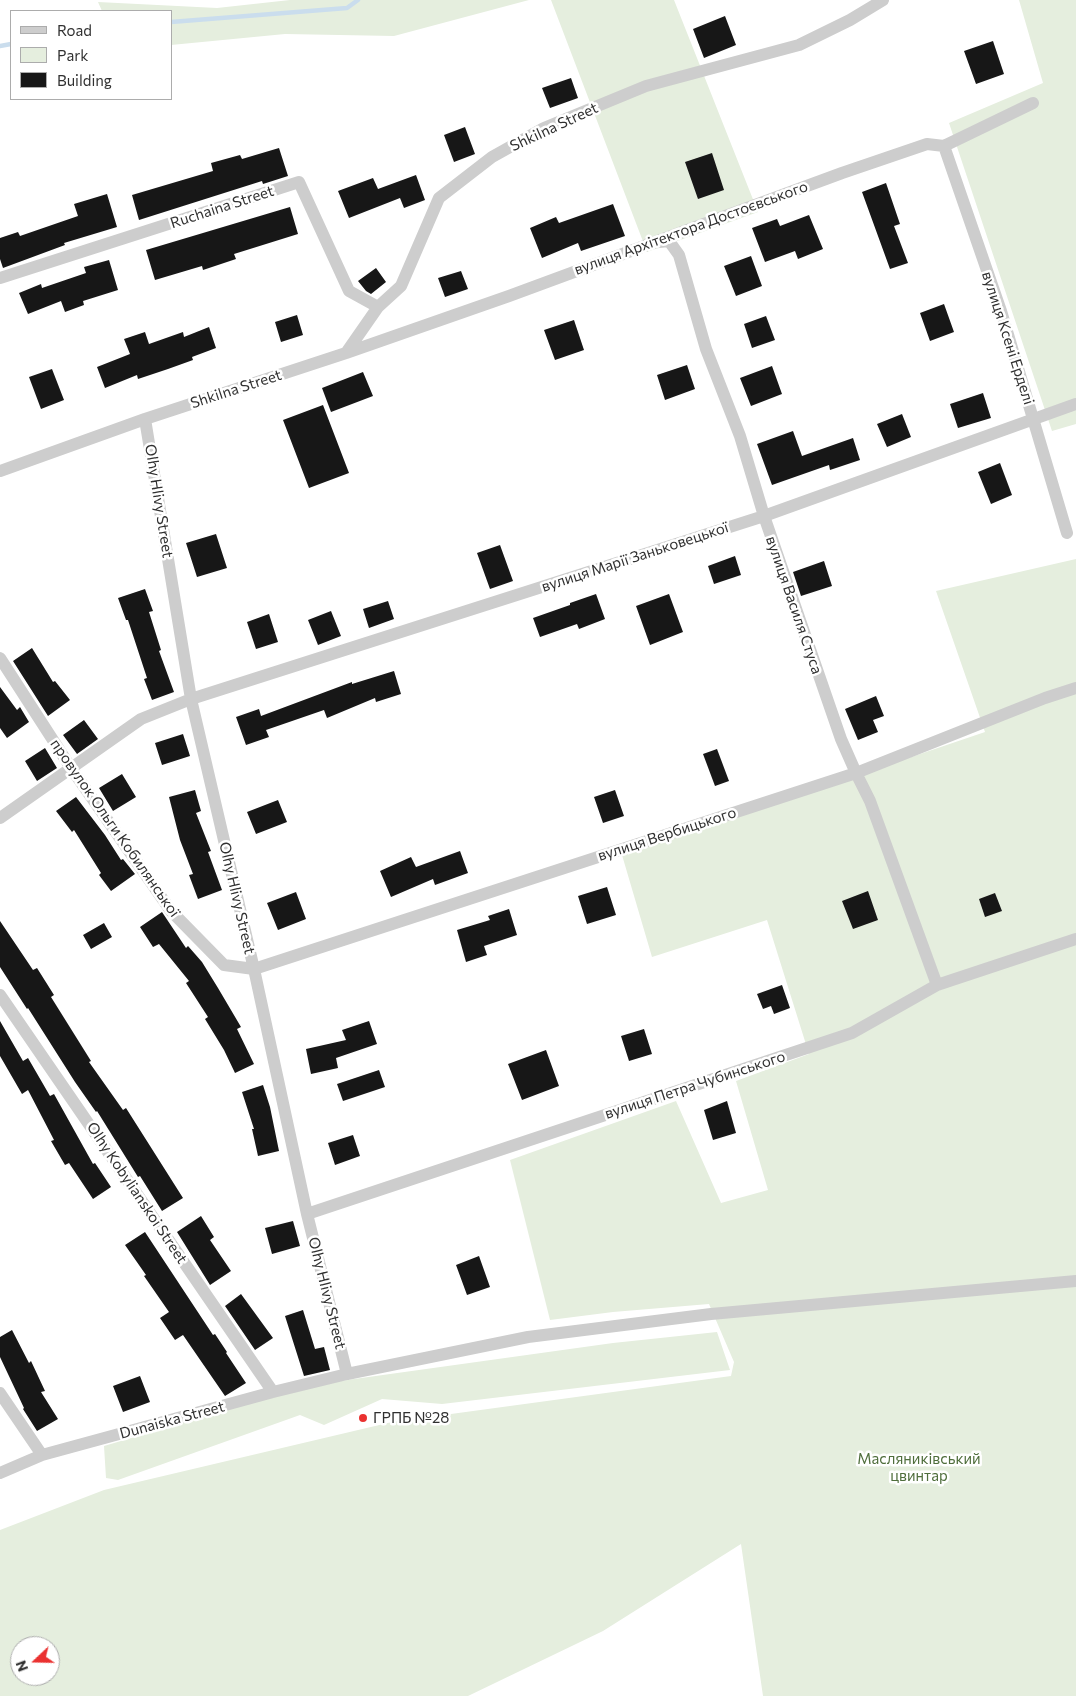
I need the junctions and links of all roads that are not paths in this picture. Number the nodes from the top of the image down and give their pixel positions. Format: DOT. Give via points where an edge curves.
graph roads {
  1 [pos="883,0"];
  2 [pos="1033,103"];
  3 [pos="944,146"];
  4 [pos="649,243"];
  5 [pos="0,278"];
  6 [pos="378,307"];
  7 [pos="346,353"];
  8 [pos="1076,404"];
  9 [pos="146,419"];
  10 [pos="1034,420"];
  11 [pos="0,471"];
  12 [pos="764,516"];
  13 [pos="1067,533"];
  14 [pos="0,658"];
  15 [pos="1076,688"];
  16 [pos="191,700"];
  17 [pos="71,768"];
  18 [pos="856,773"];
  19 [pos="0,818"];
  20 [pos="1076,939"];
  21 [pos="254,969"];
  22 [pos="937,985"];
  23 [pos="0,995"];
  24 [pos="307,1214"];
  25 [pos="1076,1281"];
  26 [pos="347,1374"];
  27 [pos="273,1392"];
  28 [pos="0,1393"];
  29 [pos="42,1455"];
  30 [pos="0,1473"];
  1 -- 6 [label="street, Shkilna Street" via="799,45 646,86 544,128 492,157 439,198 401,286"];
  2 -- 3 [label="street, вулиця Архітектора Достоєвського"];
  3 -- 4 [label="street, вулиця Архітектора Достоєвського" via="927,144"];
  3 -- 10 [label="street, вулиця Ксені Ерделі" via="1001,310"];
  4 -- 7 [label="street, вулиця Архітектора Достоєвського"];
  4 -- 12 [label="street, вулиця Василя Стуса" via="668,240 679,255 706,349 740,436"];
  5 -- 6 [label="street, Ruchaina Street" via="298,182 349,291"];
  6 -- 7 [label="street, Shkilna Street"];
  7 -- 9 [label="street, Shkilna Street"];
  8 -- 10 [label="street, вулиця Марії Заньковецької"];
  9 -- 11 [label="street, Shkilna Street"];
  9 -- 16 [label="street, Olhy Hlivy Street"];
  10 -- 12 [label="street, вулиця Марії Заньковецької"];
  10 -- 13 [label="street, вулиця Ксені Ерделі"];
  12 -- 16 [label="street, вулиця Марії Заньковецької"];
  12 -- 18 [label="street, вулиця Василя Стуса" via="841,739"];
  14 -- 17 [label="street, провулок Ольги Кобилянської"];
  15 -- 18 [label="street, вулиця Вербицького"];
  16 -- 17 [label="street, вулиця Марії Заньковецької" via="141,719"];
  16 -- 21 [label="street, Olhy Hlivy Street"];
  17 -- 19 [label="street, вулиця Марії Заньковецької"];
  17 -- 21 [label="street, провулок Ольги Кобилянської" via="171,911 224,965"];
  18 -- 21 [label="street, вулиця Вербицького"];
  18 -- 22 [label="street, вулиця Василя Стуса" via="870,801"];
  20 -- 22 [label="street, вулиця Петра Чубинського"];
  21 -- 24 [label="street, Olhy Hlivy Street"];
  22 -- 24 [label="street, вулиця Петра Чубинського" via="852,1033"];
  23 -- 27 [label="street, Olhy Kobylianskoi Street"];
  24 -- 26 [label="street, Olhy Hlivy Street"];
  25 -- 26 [label="street, Dunaiska Street" via="710,1314 548,1334"];
  26 -- 27 [label="street, Dunaiska Street"];
  27 -- 29 [label="street, Dunaiska Street"];
  28 -- 29 [label="street"];
  29 -- 30 [label="street, Dunaiska Street"];
}
